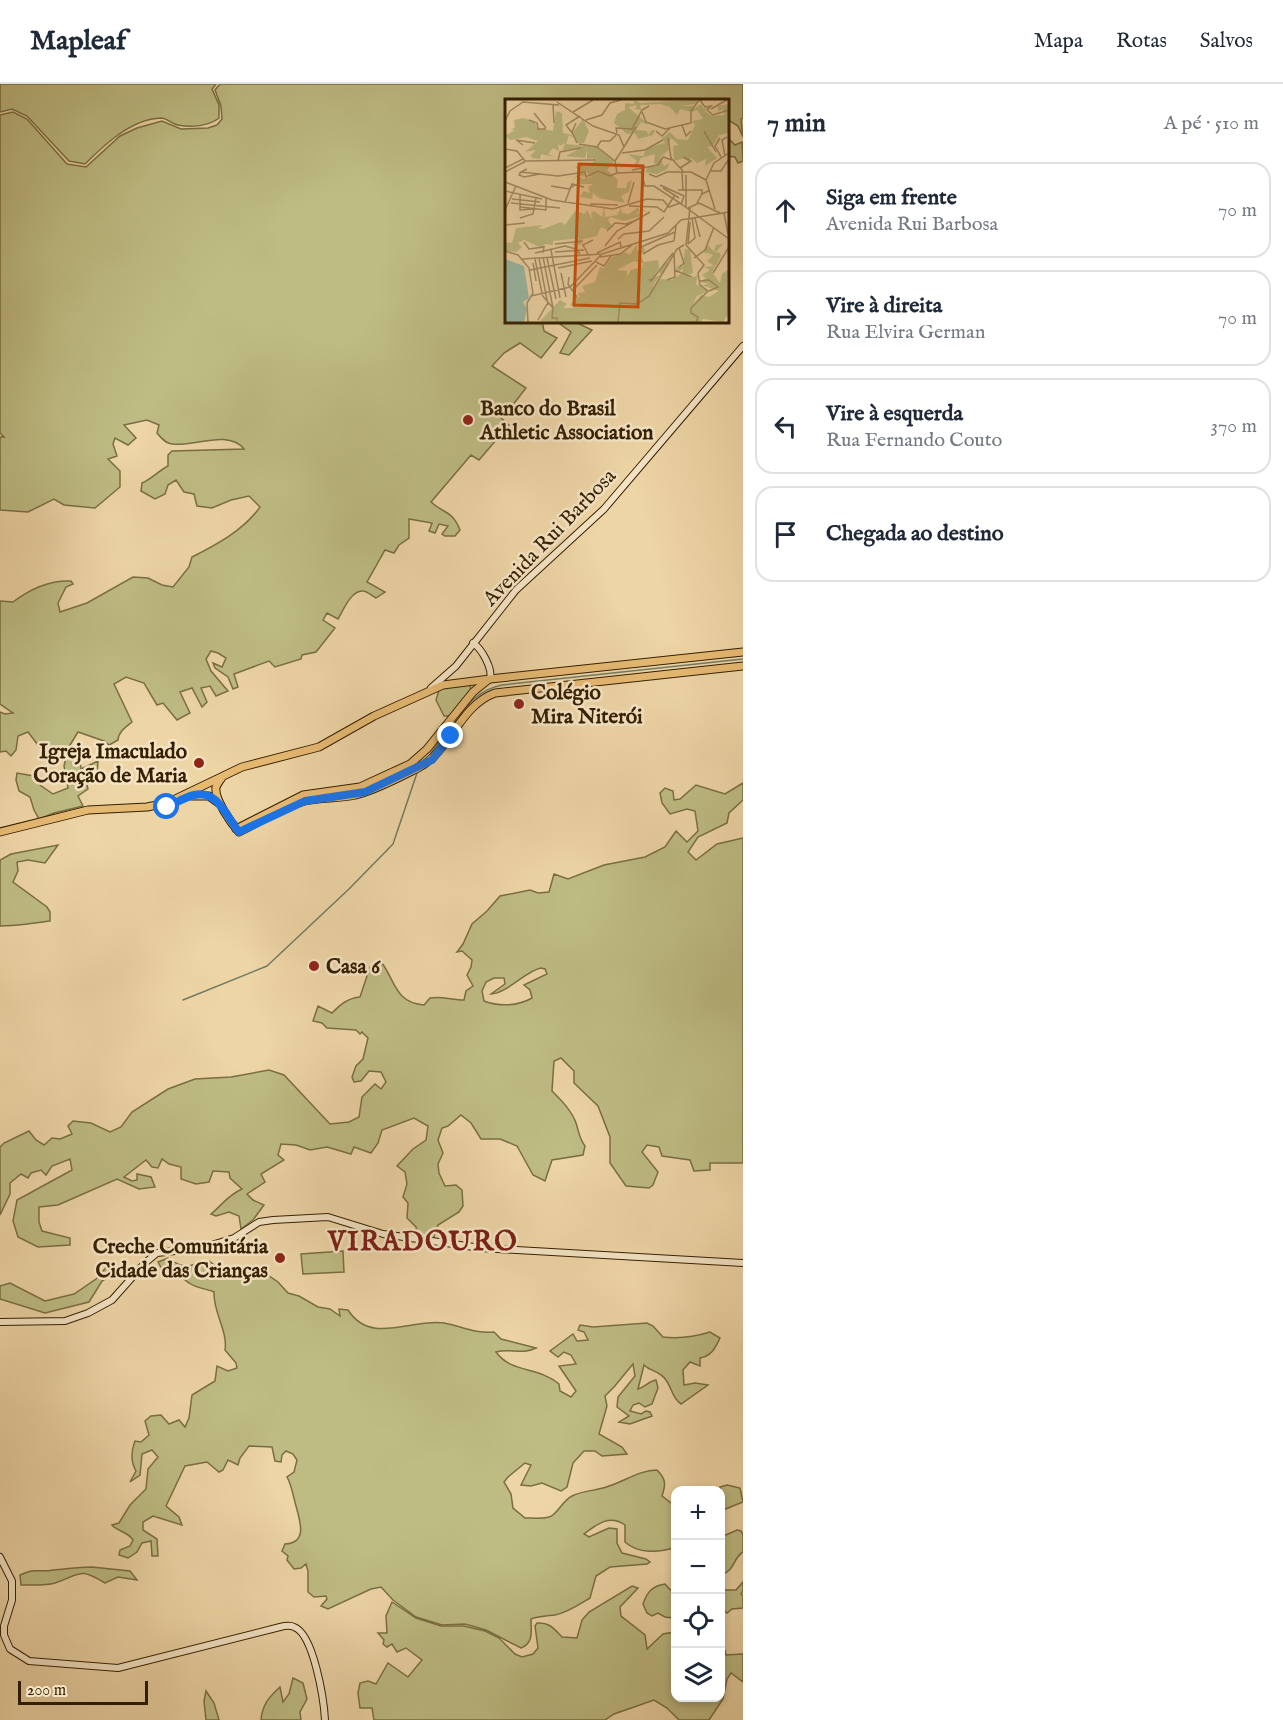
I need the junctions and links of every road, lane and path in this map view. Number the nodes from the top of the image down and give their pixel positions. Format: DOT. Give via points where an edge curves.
graph roads {
  1 [pos="743,346"];
  2 [pos="473,643"];
  3 [pos="743,652"];
  4 [pos="743,666"];
  5 [pos="465,681"];
  6 [pos="486,681"];
  7 [pos="473,692"];
  8 [pos="424,693"];
  9 [pos="462,720"];
  10 [pos="445,726"];
  11 [pos="224,776"];
  12 [pos="222,806"];
  13 [pos="237,830"];
  14 [pos="0,834"];
  15 [pos="743,1263"];
  16 [pos="0,1322"];
  17 [pos="0,1557"];
  18 [pos="325,1720"];
  1 -- 2 [label="main road, Avenida Rui Barbosa" via="604,509 516,590"];
  2 -- 6 [label="main road" via="480,648 491,672"];
  2 -- 8 [label="main road, Avenida Rui Barbosa" via="456,666"];
  3 -- 6 [label="main road, Avenida Rui Barbosa"];
  4 -- 9 [label="main road" via="495,693 473,706"];
  5 -- 6 [label="main road, Avenida Rui Barbosa"];
  5 -- 7 [label="main road" via="472,684"];
  5 -- 8 [label="main road, Avenida Rui Barbosa"];
  6 -- 7 [label="main road"];
  7 -- 10 [label="main road"];
  8 -- 11 [label="main road, Avenida Rui Barbosa" via="319,747 242,767"];
  9 -- 10 [label="main road"];
  9 -- 13 [label="main road" via="432,760 417,768 365,792 305,801"];
  10 -- 13 [label="main road" via="418,758 388,775 351,789 303,795"];
  11 -- 12 [label="main road" via="216,788"];
  11 -- 14 [label="main road, Avenida Rui Barbosa" via="167,803 88,810"];
  12 -- 13 [label="main road"];
  12 -- 14 [label="main road, Avenida Rui Barbosa" via="205,795 194,795 167,807 86,814"];
  15 -- 16 [label="main road" via="481,1248 400,1238 328,1217 262,1222 234,1238 197,1249 157,1253 108,1303 88,1313 65,1321"];
  17 -- 18 [label="main road" via="12,1581 4,1635 10,1649 29,1661 118,1668 280,1627 295,1627 309,1646"];
}
